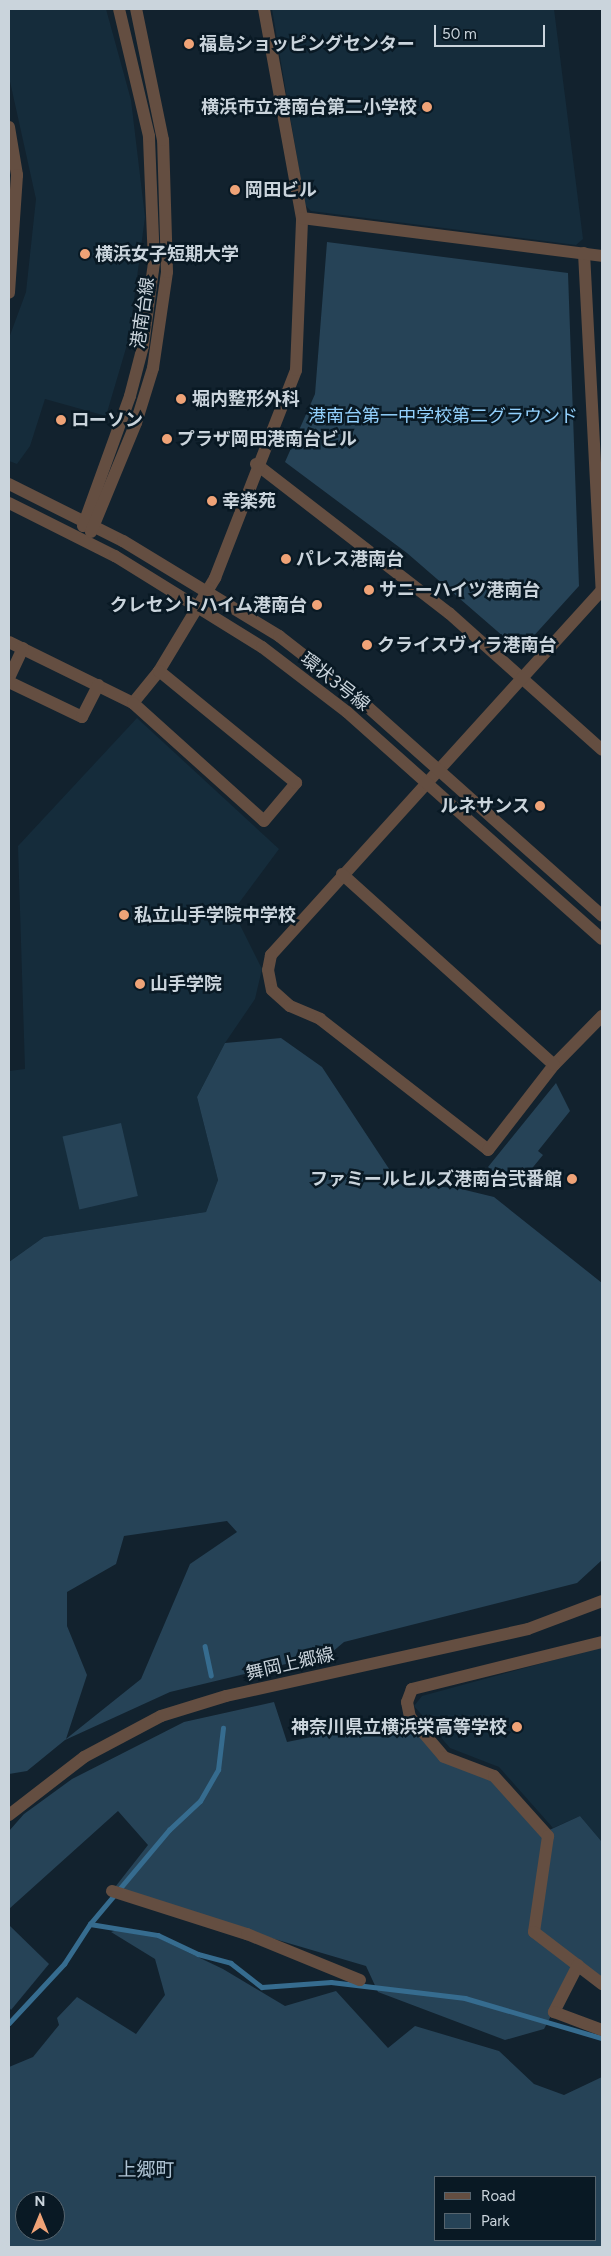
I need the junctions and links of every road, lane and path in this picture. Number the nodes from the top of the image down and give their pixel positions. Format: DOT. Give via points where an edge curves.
graph roads {
  1 [pos="119,9"];
  2 [pos="136,9"];
  3 [pos="264,9"];
  4 [pos="9,127"];
  5 [pos="302,218"];
  6 [pos="584,253"];
  7 [pos="602,256"];
  8 [pos="9,293"];
  9 [pos="597,383"];
  10 [pos="256,464"];
  11 [pos="598,480"];
  12 [pos="9,484"];
  13 [pos="9,503"];
  14 [pos="82,519"];
  15 [pos="96,527"];
  16 [pos="84,539"];
  17 [pos="208,590"];
  18 [pos="602,592"];
  19 [pos="200,606"];
  20 [pos="9,642"];
  21 [pos="23,648"];
  22 [pos="159,671"];
  23 [pos="9,678"];
  24 [pos="524,678"];
  25 [pos="9,682"];
  26 [pos="98,685"];
  27 [pos="133,704"];
  28 [pos="602,750"];
  29 [pos="438,770"];
  30 [pos="426,783"];
  31 [pos="342,874"];
  32 [pos="602,916"];
  33 [pos="602,940"];
  34 [pos="602,1016"];
  35 [pos="554,1065"];
  36 [pos="602,1601"];
  37 [pos="602,1642"];
  38 [pos="9,1815"];
  39 [pos="112,1891"];
  40 [pos="578,1965"];
  41 [pos="360,1980"];
  42 [pos="602,1984"];
  43 [pos="602,2030"];
  1 -- 14 [label="street, 港南台線" via="149,136 154,263 143,346 130,396"];
  2 -- 15 [label="street, 港南台線" via="163,140 167,272 152,368"];
  3 -- 5 [label="street"];
  4 -- 8 [label="street" via="17,175"];
  5 -- 6 [label="street"];
  5 -- 10 [label="street" via="296,370 284,408"];
  6 -- 7 [label="street"];
  6 -- 9 [label="street"];
  9 -- 11 [label="street"];
  10 -- 17 [label="street"];
  10 -- 24 [label="street" via="376,555"];
  11 -- 18 [label="street"];
  12 -- 14 [label="street, 環状3号線"];
  13 -- 16 [label="street, 環状3号線"];
  14 -- 15 [label="street, 環状3号線"];
  14 -- 16 [label="street"];
  15 -- 16 [label="street"];
  15 -- 17 [label="street, 環状3号線"];
  16 -- 19 [label="street, 環状3号線"];
  17 -- 19 [label="street"];
  17 -- 29 [label="street, 環状3号線" via="279,636 344,686"];
  18 -- 24 [label="street"];
  19 -- 22 [label="street"];
  19 -- 30 [label="street, 環状3号線" via="347,712"];
  20 -- 21 [label="street"];
  21 -- 23 [label="street"];
  21 -- 26 [label="street"];
  22 -- 27 [label="street"];
  22 -- 27 [label="street" via="296,783 264,821"];
  24 -- 28 [label="street"];
  24 -- 29 [label="street"];
  25 -- 26 [label="street" via="82,717"];
  26 -- 27 [label="street"];
  29 -- 30 [label="street"];
  29 -- 32 [label="street, 環状3号線"];
  30 -- 31 [label="street"];
  30 -- 33 [label="street, 環状3号線"];
  31 -- 35 [label="street"];
  31 -- 35 [label="street" via="271,955 272,990 290,1006 320,1019 488,1150"];
  34 -- 35 [label="street"];
  36 -- 38 [label="street, 舞岡上郷線" via="528,1629 226,1696 161,1716 84,1757"];
  37 -- 40 [label="street" via="412,1689 407,1702 410,1717 444,1757 494,1776 548,1836 534,1932"];
  39 -- 41 [label="street" via="247,1934"];
  40 -- 42 [label="street"];
  40 -- 43 [label="street" via="554,2012"];
}
